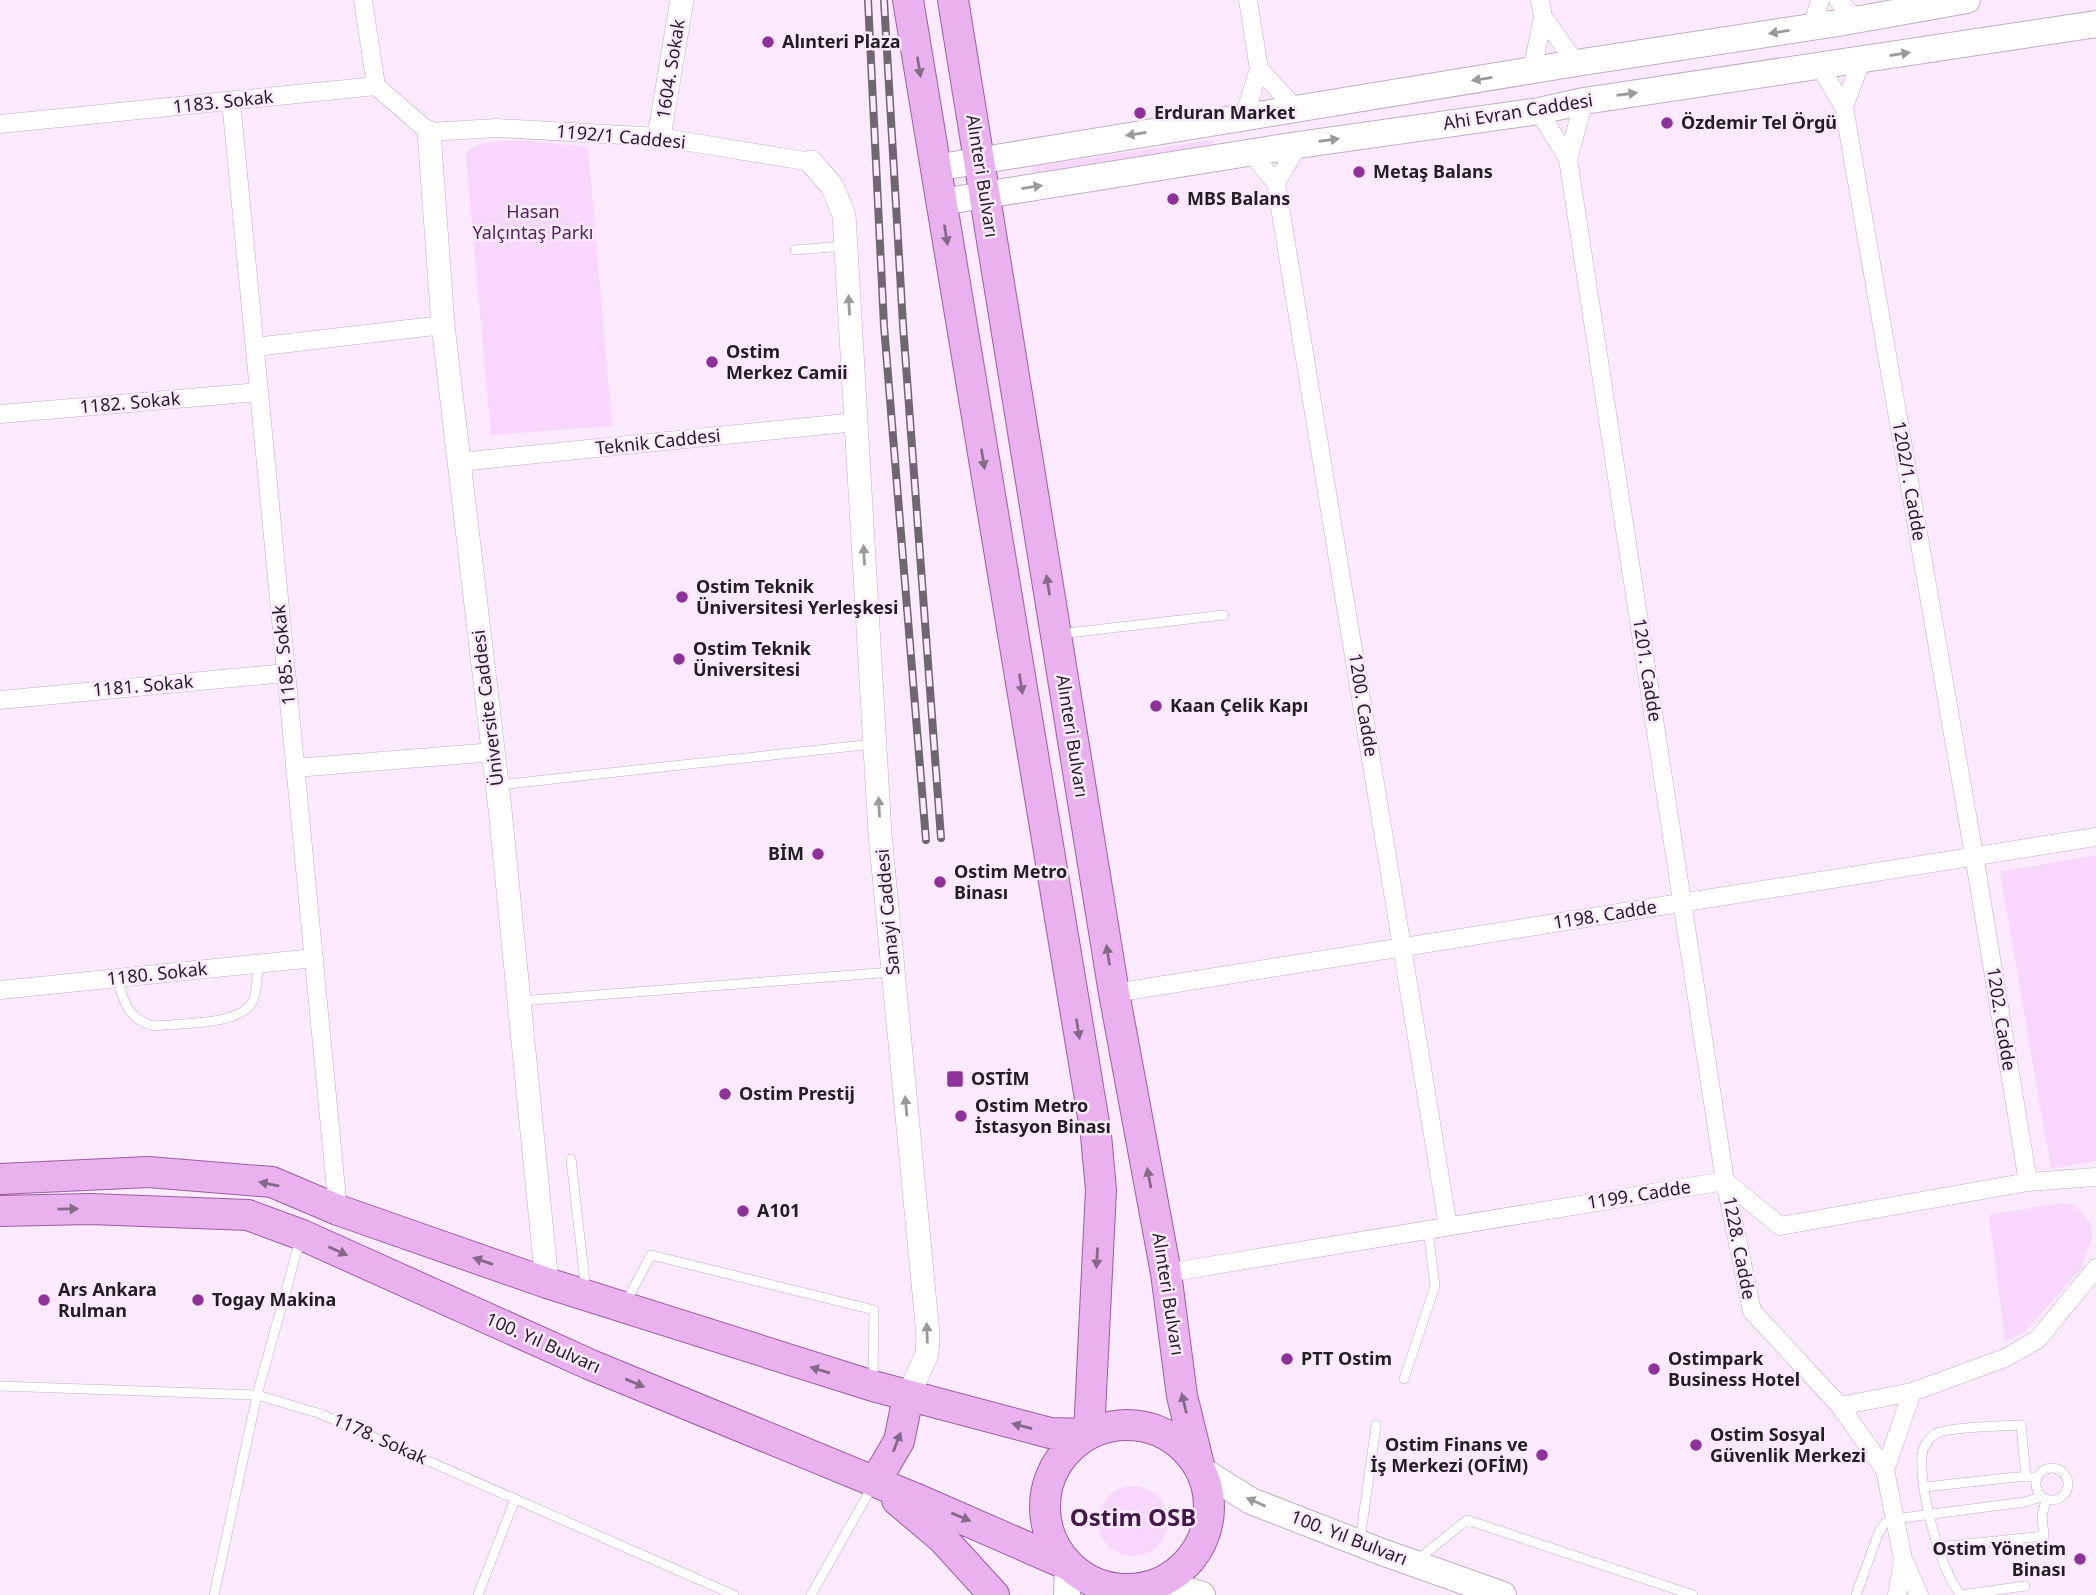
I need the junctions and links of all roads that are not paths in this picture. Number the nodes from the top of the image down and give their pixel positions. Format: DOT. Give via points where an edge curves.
graph roads {
  1 [pos="363,0"];
  2 [pos="682,0"];
  3 [pos="908,0"];
  4 [pos="953,0"];
  5 [pos="1248,0"];
  6 [pos="1820,0"];
  7 [pos="1838,0"];
  8 [pos="1967,0"];
  9 [pos="1541,9"];
  10 [pos="1856,20"];
  11 [pos="2096,24"];
  12 [pos="1812,27"];
  13 [pos="1861,61"];
  14 [pos="1576,63"];
  15 [pos="1820,67"];
  16 [pos="1259,69"];
  17 [pos="1532,71"];
  18 [pos="376,86"];
  19 [pos="231,101"];
  20 [pos="1584,101"];
  21 [pos="1844,107"];
  22 [pos="1296,108"];
  23 [pos="1539,111"];
  24 [pos="1244,117"];
  25 [pos="0,124"];
  26 [pos="429,132"];
  27 [pos="659,137"];
  28 [pos="1298,145"];
  29 [pos="1250,152"];
  30 [pos="1568,159"];
  31 [pos="979,160"];
  32 [pos="811,162"];
  33 [pos="935,168"];
  34 [pos="1276,183"];
  35 [pos="985,194"];
  36 [pos="941,202"];
  37 [pos="846,246"];
  38 [pos="794,250"];
  39 [pos="443,325"];
  40 [pos="255,346"];
  41 [pos="259,391"];
  42 [pos="0,414"];
  43 [pos="856,422"];
  44 [pos="459,462"];
  45 [pos="1224,615"];
  46 [pos="1056,635"];
  47 [pos="286,673"];
  48 [pos="0,700"];
  49 [pos="875,743"];
  50 [pos="494,752"];
  51 [pos="295,768"];
  52 [pos="498,785"];
  53 [pos="2096,837"];
  54 [pos="1974,855"];
  55 [pos="1683,902"];
  56 [pos="1404,947"];
  57 [pos="314,958"];
  58 [pos="258,963"];
  59 [pos="893,972"];
  60 [pos="117,978"];
  61 [pos="0,990"];
  62 [pos="1114,993"];
  63 [pos="520,1001"];
  64 [pos="571,1159"];
  65 [pos="2096,1177"];
  66 [pos="0,1179"];
  67 [pos="1726,1181"];
  68 [pos="2028,1182"];
  69 [pos="0,1210"];
  70 [pos="338,1210"];
  71 [pos="1448,1226"];
  72 [pos="1428,1230"];
  73 [pos="302,1234"];
  74 [pos="2096,1268"];
  75 [pos="1166,1273"];
  76 [pos="547,1283"];
  77 [pos="587,1297"];
  78 [pos="623,1309"];
  79 [pos="1404,1379"];
  80 [pos="0,1386"];
  81 [pos="873,1386"];
  82 [pos="1912,1392"];
  83 [pos="257,1395"];
  84 [pos="908,1397"];
  85 [pos="1840,1406"];
  86 [pos="1376,1425"];
  87 [pos="1089,1434"];
  88 [pos="1200,1469"];
  89 [pos="1885,1470"];
  90 [pos="2026,1477"];
  91 [pos="2037,1477"];
  92 [pos="875,1482"];
  93 [pos="1925,1487"];
  94 [pos="2044,1498"];
  95 [pos="515,1499"];
  96 [pos="1928,1514"];
  97 [pos="1894,1519"];
  98 [pos="1360,1543"];
  99 [pos="1938,1548"];
  100 [pos="1903,1559"];
  101 [pos="1413,1563"];
  102 [pos="1068,1565"];
  103 [pos="2025,1586"];
  104 [pos="1156,1589"];
  105 [pos="214,1595"];
  106 [pos="478,1595"];
  107 [pos="734,1595"];
  108 [pos="811,1595"];
  109 [pos="994,1595"];
  110 [pos="1067,1595"];
  111 [pos="1202,1595"];
  112 [pos="1503,1595"];
  113 [pos="1693,1595"];
  114 [pos="1856,1595"];
  115 [pos="1897,1595"];
  116 [pos="1919,1595"];
  117 [pos="1961,1595"];
  1 -- 18 [label="street"];
  2 -- 27 [label="street, 1604. Sokak"];
  3 -- 33 [label="main road, one-way"];
  4 -- 31 [label="main road, Alınteri Bulvarı"];
  5 -- 16 [label="street"];
  6 -- 12 [label="street, 1202/1. Cadde"];
  7 -- 10 [label="street"];
  8 -- 10 [label="main road"];
  9 -- 14 [label="street, 1201. Cadde"];
  9 -- 17 [label="street, 1201. Cadde"];
  10 -- 12 [label="main road"];
  10 -- 13 [label="main road"];
  13 -- 11 [label="main road, Ahi Evran Caddesi, one-way"];
  12 -- 14 [label="main road, one-way"];
  12 -- 15 [label="main road, 1202/1. Cadde"];
  13 -- 15 [label="main road, Ahi Evran Caddesi"];
  13 -- 21 [label="street"];
  14 -- 17 [label="main road"];
  14 -- 20 [label="main road, 1201. Cadde"];
  20 -- 15 [label="main road, Ahi Evran Caddesi, one-way"];
  15 -- 21 [label="street, 1202/1. Cadde"];
  16 -- 22 [label="street"];
  16 -- 24 [label="street"];
  17 -- 22 [label="main road, one-way"];
  17 -- 23 [label="main road, 1201. Cadde"];
  18 -- 19 [label="street, 1183. Sokak"];
  18 -- 26 [label="street"];
  19 -- 25 [label="street, 1183. Sokak"];
  19 -- 40 [label="street, 1185. Sokak"];
  20 -- 23 [label="main road, Ahi Evran Caddesi"];
  20 -- 30 [label="street, 1201. Cadde"];
  21 -- 54 [label="street, 1202/1. Cadde"];
  22 -- 24 [label="main road"];
  22 -- 28 [label="main road"];
  28 -- 23 [label="main road, Ahi Evran Caddesi, one-way"];
  23 -- 30 [label="street, 1201. Cadde"];
  24 -- 29 [label="main road"];
  24 -- 31 [label="main road, one-way"];
  26 -- 27 [label="street, 1192/1 Caddesi" via="497,128"];
  26 -- 39 [label="street, Üniversite Caddesi"];
  27 -- 32 [label="street, 1192/1 Caddesi"];
  28 -- 29 [label="main road, Ahi Evran Caddesi"];
  28 -- 34 [label="street"];
  29 -- 34 [label="street"];
  35 -- 29 [label="main road, Ahi Evran Caddesi, one-way"];
  30 -- 55 [label="street, 1201. Cadde"];
  31 -- 33 [label="main road"];
  31 -- 35 [label="main road, Alınteri Bulvarı"];
  32 -- 37 [label="street, Sanayi Caddesi" via="832,186 844,215"];
  33 -- 36 [label="main road"];
  34 -- 56 [label="street, 1200. Cadde"];
  35 -- 36 [label="main road, Ahi Evran Caddesi"];
  46 -- 35 [label="main road, Alınteri Bulvarı, one-way"];
  36 -- 87 [label="main road, one-way" via="1096,1135 1101,1190"];
  37 -- 38 [label="lane"];
  43 -- 37 [label="street, Sanayi Caddesi, one-way"];
  39 -- 40 [label="street"];
  39 -- 44 [label="street, Üniversite Caddesi"];
  40 -- 41 [label="street, 1185. Sokak"];
  41 -- 42 [label="street, 1182. Sokak"];
  41 -- 47 [label="street, 1185. Sokak"];
  43 -- 44 [label="street, Teknik Caddesi"];
  49 -- 43 [label="street, Sanayi Caddesi, one-way"];
  44 -- 50 [label="street, Üniversite Caddesi"];
  45 -- 46 [label="lane"];
  62 -- 46 [label="main road, Alınteri Bulvarı, one-way"];
  47 -- 48 [label="street, 1181. Sokak"];
  47 -- 51 [label="street, 1185. Sokak"];
  49 -- 52 [label="lane"];
  59 -- 49 [label="street, Sanayi Caddesi, one-way"];
  50 -- 51 [label="street"];
  50 -- 52 [label="street, Üniversite Caddesi"];
  51 -- 57 [label="street, 1185. Sokak"];
  52 -- 63 [label="street, Üniversite Caddesi"];
  53 -- 54 [label="street, 1198. Cadde"];
  54 -- 55 [label="street, 1198. Cadde"];
  54 -- 68 [label="street, 1202. Cadde"];
  55 -- 56 [label="street, 1198. Cadde"];
  55 -- 67 [label="street, 1201. Cadde"];
  56 -- 62 [label="street, 1198. Cadde"];
  56 -- 71 [label="street, 1200. Cadde"];
  57 -- 58 [label="street, 1180. Sokak"];
  57 -- 70 [label="street, 1185. Sokak"];
  58 -- 60 [label="street, 1180. Sokak"];
  58 -- 60 [label="lane" via="254,1000 227,1019 146,1024 126,1009"];
  59 -- 63 [label="lane"];
  84 -- 59 [label="street, Sanayi Caddesi, one-way" via="927,1354 928,1335"];
  60 -- 61 [label="street, 1180. Sokak"];
  75 -- 62 [label="main road, Alınteri Bulvarı, one-way"];
  63 -- 76 [label="street, Üniversite Caddesi"];
  64 -- 77 [label="lane"];
  65 -- 68 [label="street"];
  70 -- 66 [label="main road, one-way" via="272,1182 148,1172"];
  67 -- 68 [label="street" via="1780,1226"];
  67 -- 71 [label="street, 1199. Cadde"];
  67 -- 85 [label="street, 1228. Cadde" via="1752,1311"];
  69 -- 73 [label="main road, 100. Yıl Bulvarı, one-way" via="248,1215"];
  76 -- 70 [label="main road, one-way"];
  71 -- 72 [label="street, 1199. Cadde"];
  72 -- 75 [label="street, 1199. Cadde"];
  72 -- 79 [label="lane" via="1435,1286"];
  73 -- 83 [label="lane"];
  73 -- 92 [label="main road, 100. Yıl Bulvarı, one-way" via="604,1370"];
  74 -- 82 [label="street" via="2038,1339 2005,1358"];
  88 -- 75 [label="main road, Alınteri Bulvarı, one-way" via="1182,1396"];
  76 -- 77 [label="main road"];
  77 -- 78 [label="main road"];
  81 -- 78 [label="main road, one-way"];
  78 -- 81 [label="lane" via="651,1255 874,1310"];
  80 -- 83 [label="lane, 1178. Sokak"];
  81 -- 84 [label="main road"];
  82 -- 85 [label="street"];
  82 -- 89 [label="street"];
  83 -- 95 [label="lane, 1178. Sokak" via="321,1413"];
  83 -- 105 [label="lane"];
  87 -- 84 [label="main road, one-way" via="1050,1433"];
  92 -- 84 [label="main road, one-way" via="899,1441"];
  85 -- 89 [label="street, 1228. Cadde"];
  86 -- 98 [label="lane"];
  87 -- 88 [label="main road" via="1107,1426 1134,1424 1161,1431 1184,1447"];
  87 -- 102 [label="main road" via="1063,1453 1045,1498 1045,1522 1053,1545"];
  98 -- 88 [label="main road, 100. Yıl Bulvarı, one-way" via="1251,1501"];
  88 -- 104 [label="main road" via="1208,1495 1208,1521 1199,1547"];
  89 -- 97 [label="street, 1228. Cadde"];
  90 -- 91 [label="lane"];
  90 -- 93 [label="lane"];
  90 -- 93 [label="lane" via="2021,1425 1939,1432 1927,1441 1922,1455"];
  91 -- 94 [label="lane" via="2037,1491"];
  91 -- 94 [label="lane" via="2055,1468 2067,1478 2060,1498"];
  92 -- 102 [label="main road, 100. Yıl Bulvarı, one-way"];
  92 -- 108 [label="lane"];
  92 -- 109 [label="main road" via="942,1538"];
  93 -- 96 [label="lane"];
  94 -- 96 [label="lane"];
  94 -- 99 [label="lane" via="2044,1536"];
  95 -- 106 [label="lane"];
  95 -- 107 [label="lane, 1178. Sokak"];
  96 -- 97 [label="lane"];
  96 -- 99 [label="lane"];
  97 -- 100 [label="street, 1228. Cadde"];
  97 -- 114 [label="lane" via="1879,1532"];
  98 -- 101 [label="main road, 100. Yıl Bulvarı"];
  99 -- 117 [label="lane"];
  100 -- 115 [label="street, 1228. Cadde"];
  100 -- 116 [label="street, 1228. Cadde"];
  101 -- 112 [label="main road, 100. Yıl Bulvarı"];
  101 -- 113 [label="lane" via="1467,1520"];
  102 -- 104 [label="main road" via="1088,1580 1111,1588"];
  102 -- 110 [label="main road"];
  103 -- 117 [label="lane"];
  104 -- 111 [label="main road"];
}
